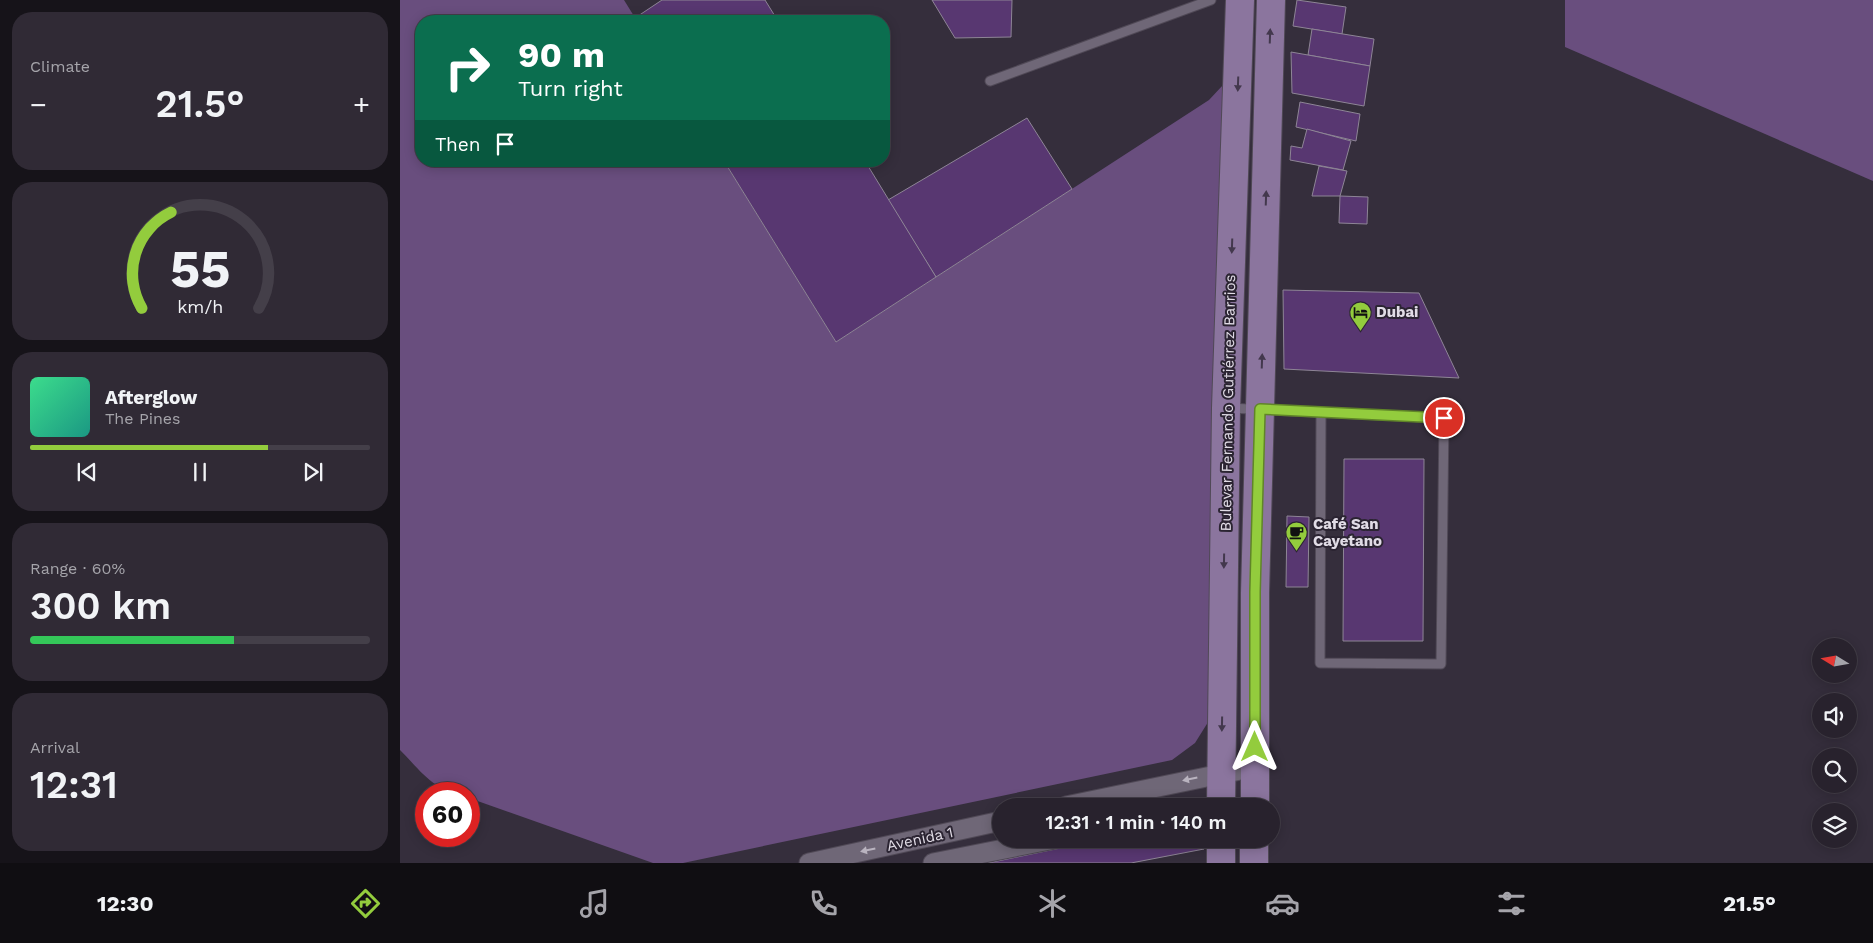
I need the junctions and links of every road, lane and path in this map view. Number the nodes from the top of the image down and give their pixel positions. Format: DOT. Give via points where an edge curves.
graph roads {
  1 [pos="1211,0"];
  2 [pos="1240,0"];
  3 [pos="1271,0"];
  4 [pos="990,81"];
  5 [pos="1226,408"];
  6 [pos="1260,409"];
  7 [pos="1321,413"];
  8 [pos="1255,766"];
  9 [pos="1222,772"];
  10 [pos="1103,798"];
  11 [pos="1221,798"];
  12 [pos="1255,798"];
  13 [pos="992,822"];
  14 [pos="1010,848"];
  15 [pos="1221,848"];
  16 [pos="1254,848"];
  17 [pos="809,863"];
  18 [pos="933,863"];
  19 [pos="1221,863"];
  20 [pos="1254,863"];
  1 -- 4 [label="lane"];
  2 -- 5 [label="main road, Bulevar Fernando Gutiérrez Barrios, one-way"];
  6 -- 3 [label="main road, Bulevar Fernando Gutiérrez Barrios, one-way"];
  5 -- 6 [label="lane"];
  5 -- 9 [label="main road, Bulevar Fernando Gutiérrez Barrios, one-way"];
  6 -- 7 [label="lane"];
  6 -- 8 [label="main road, Bulevar Fernando Gutiérrez Barrios"];
  7 -- 7 [label="lane" via="1320,663 1441,664 1444,418"];
  8 -- 9 [label="street"];
  8 -- 12 [label="main road, Bulevar Fernando Gutiérrez Barrios"];
  9 -- 10 [label="street, one-way"];
  9 -- 11 [label="main road, Bulevar Fernando Gutiérrez Barrios"];
  13 -- 17 [label="street, Avenida 1, one-way"];
  14 -- 18 [label="street, Avenida 1"];
  15 -- 19 [label="main road"];
  16 -- 20 [label="main road"];
}
